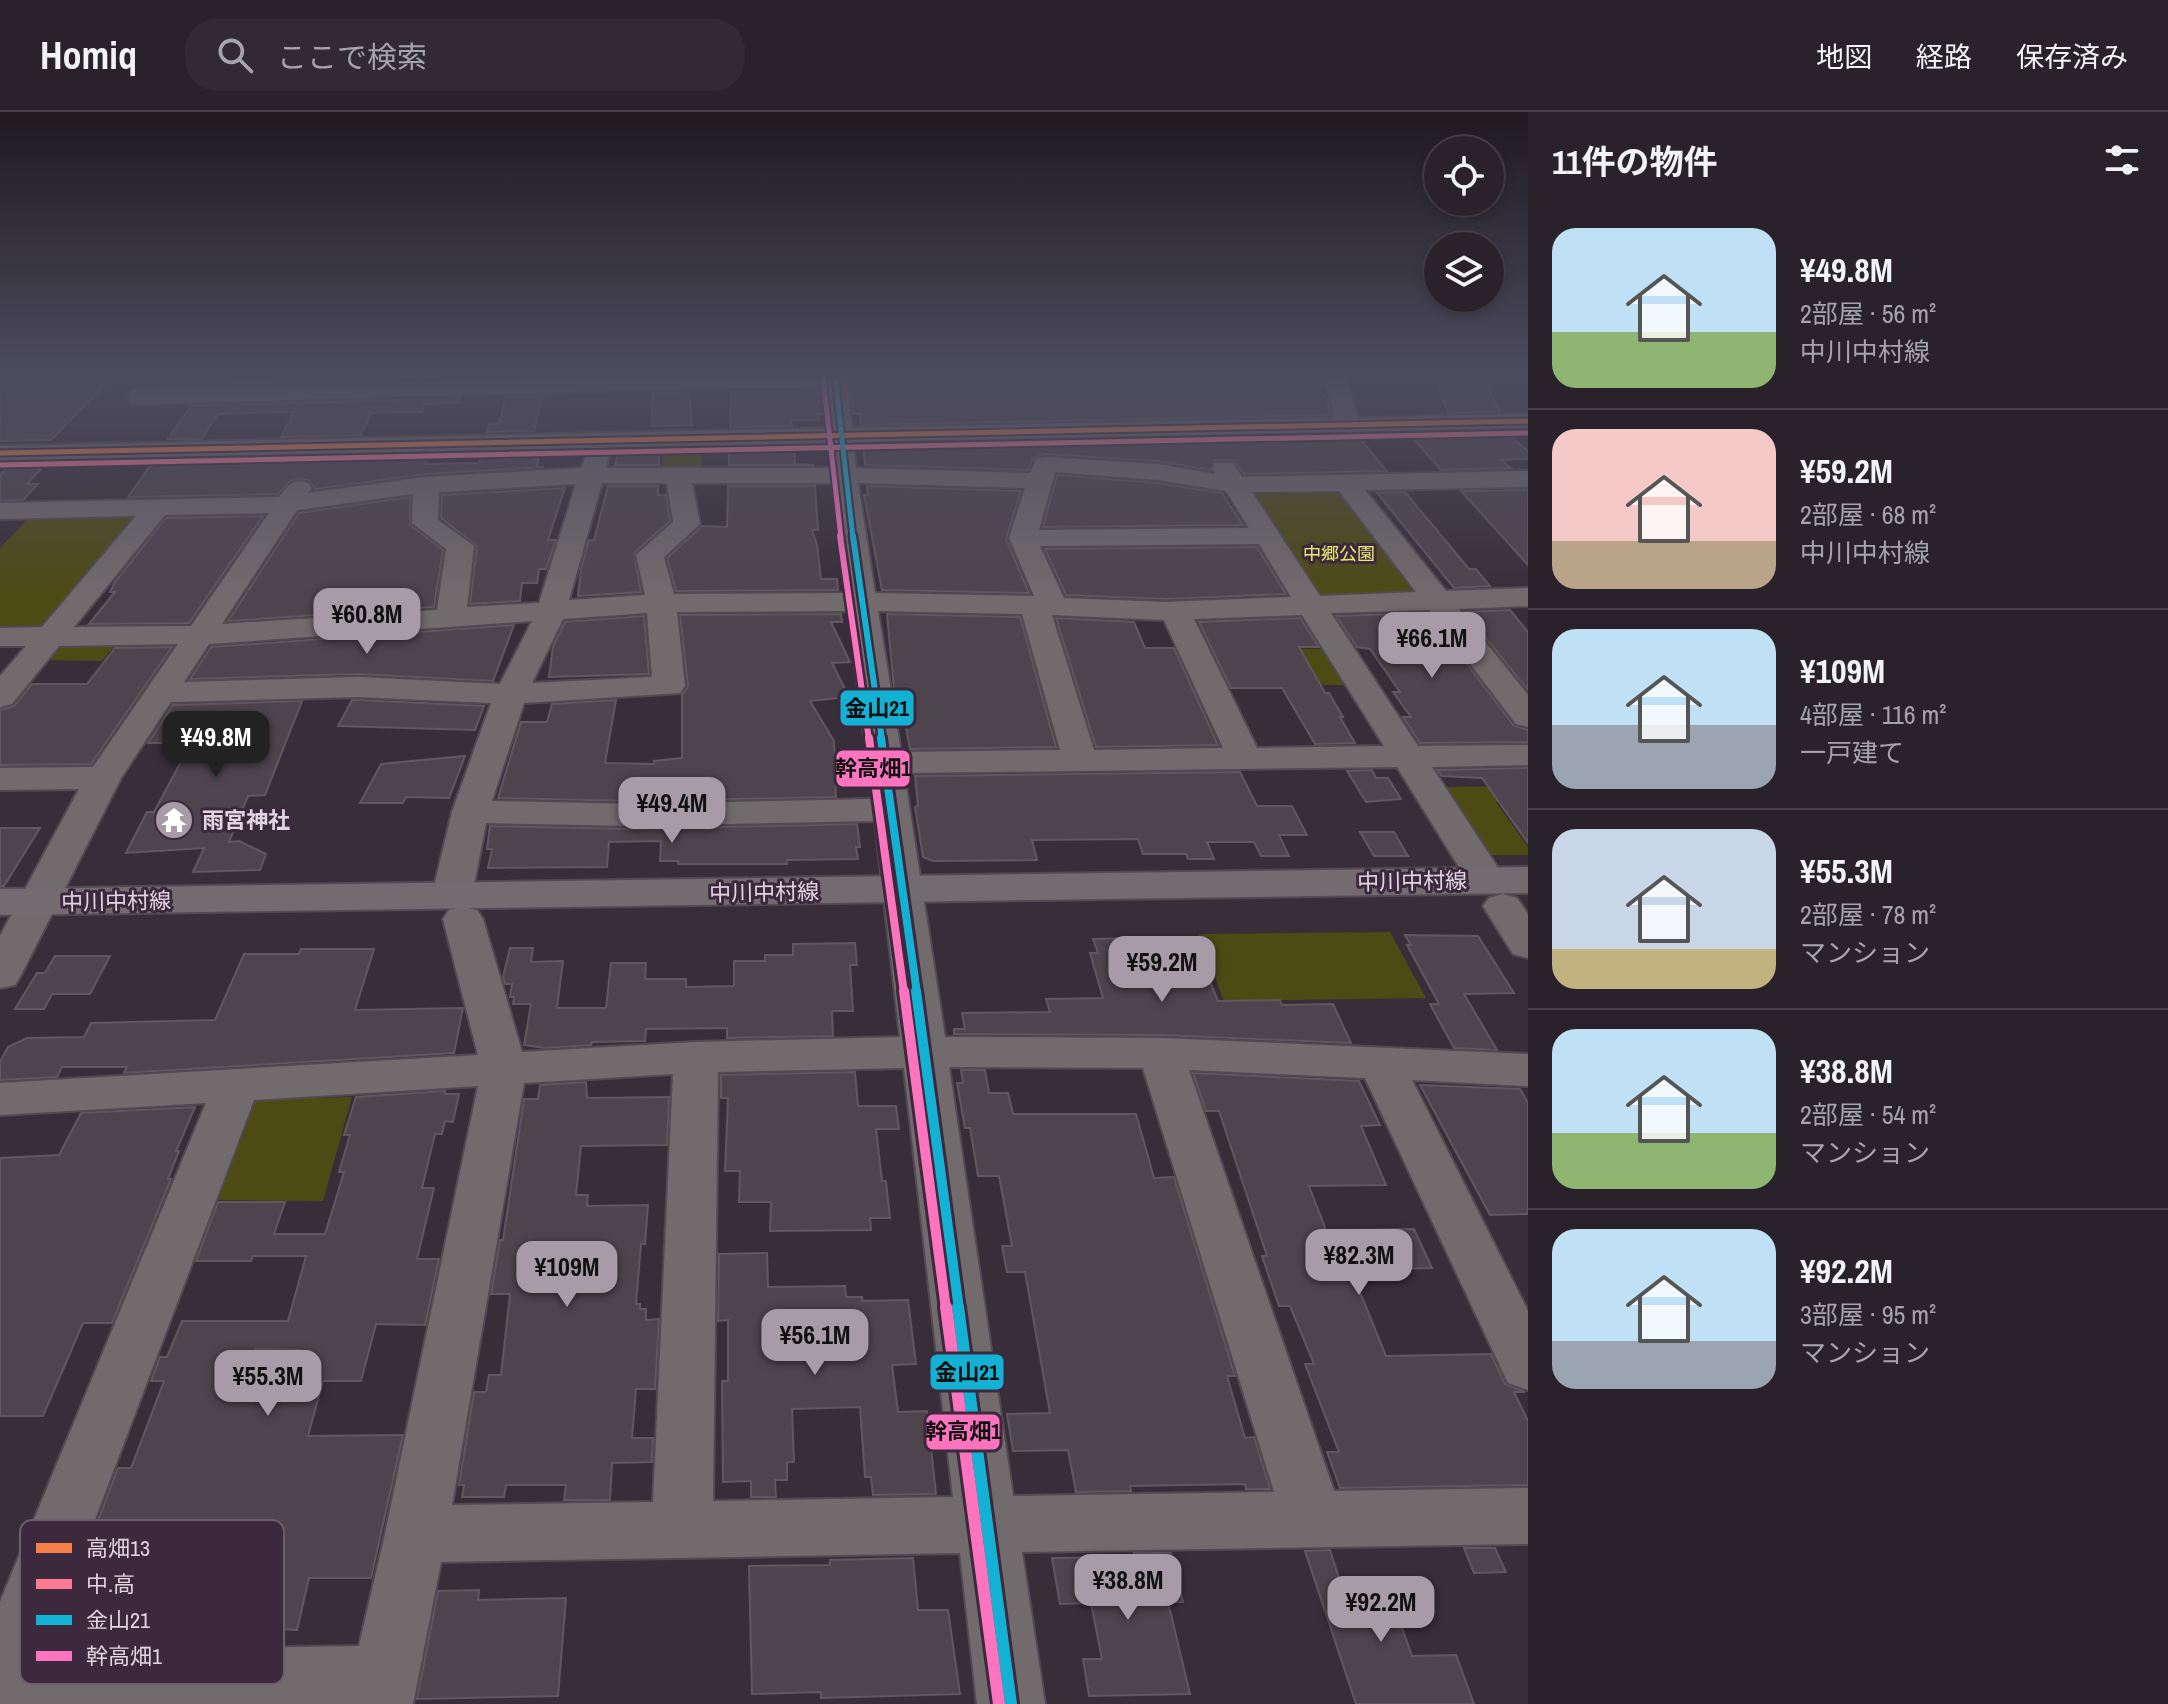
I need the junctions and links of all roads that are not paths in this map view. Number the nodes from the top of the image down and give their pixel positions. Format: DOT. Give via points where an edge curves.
graph roads {
  1 [pos="122,450"];
  2 [pos="326,450"];
  3 [pos="599,450"];
  4 [pos="809,450"];
  5 [pos="842,450"];
  6 [pos="904,450"];
  7 [pos="1212,450"];
  8 [pos="88,451"];
  9 [pos="0,453"];
  10 [pos="842,455"];
  11 [pos="678,475"];
  12 [pos="591,476"];
  13 [pos="1528,479"];
  14 [pos="1039,481"];
  15 [pos="1346,483"];
  16 [pos="426,485"];
  17 [pos="1235,485"];
  18 [pos="288,504"];
  19 [pos="158,507"];
  20 [pos="12,510"];
  21 [pos="0,533"];
  22 [pos="1268,536"];
  23 [pos="1023,538"];
  24 [pos="1528,597"];
  25 [pos="1437,600"];
  26 [pos="661,603"];
  27 [pos="862,603"];
  28 [pos="1311,604"];
  29 [pos="1043,606"];
  30 [pos="1175,611"];
  31 [pos="551,612"];
  32 [pos="451,619"];
  33 [pos="201,635"];
  34 [pos="0,637"];
  35 [pos="49,637"];
  36 [pos="162,692"];
  37 [pos="511,694"];
  38 [pos="0,697"];
  39 [pos="1528,717"];
  40 [pos="1528,755"];
  41 [pos="1408,757"];
  42 [pos="1245,759"];
  43 [pos="1080,761"];
  44 [pos="885,763"];
  45 [pos="103,778"];
  46 [pos="0,779"];
  47 [pos="891,810"];
  48 [pos="470,812"];
  49 [pos="1511,893"];
  50 [pos="905,901"];
  51 [pos="458,907"];
  52 [pos="16,914"];
  53 [pos="1528,945"];
  54 [pos="0,975"];
  55 [pos="925,1052"];
  56 [pos="1161,1053"];
  57 [pos="696,1057"];
  58 [pos="1381,1063"];
  59 [pos="504,1068"];
  60 [pos="1528,1070"];
  61 [pos="237,1084"];
  62 [pos="0,1099"];
  63 [pos="1528,1367"];
  64 [pos="1528,1516"];
  65 [pos="65,1520"];
  66 [pos="1313,1520"];
  67 [pos="987,1524"];
  68 [pos="682,1529"];
  69 [pos="416,1534"];
  70 [pos="20,1633"];
  71 [pos="0,1684"];
  72 [pos="381,1692"];
  73 [pos="1011,1704"];
  1 -- 8 [label="street"];
  2 -- 18 [label="street"];
  3 -- 12 [label="street"];
  4 -- 10 [label="street"];
  5 -- 10 [label="street"];
  6 -- 10 [label="street"];
  7 -- 17 [label="street"];
  8 -- 9 [label="street"];
  8 -- 20 [label="street"];
  10 -- 11 [label="street"];
  10 -- 14 [label="street"];
  10 -- 27 [label="street"];
  11 -- 12 [label="street"];
  11 -- 26 [label="street" via="687,524 650,555"];
  12 -- 16 [label="street"];
  12 -- 31 [label="street"];
  13 -- 15 [label="street"];
  14 -- 17 [label="street" via="1045,464 1158,472"];
  14 -- 23 [label="street"];
  15 -- 17 [label="street"];
  15 -- 25 [label="street"];
  16 -- 18 [label="street"];
  16 -- 32 [label="street" via="425,523 460,546"];
  17 -- 22 [label="street"];
  18 -- 19 [label="street"];
  18 -- 33 [label="street"];
  19 -- 20 [label="street"];
  19 -- 35 [label="street"];
  20 -- 21 [label="street"];
  22 -- 23 [label="street"];
  22 -- 28 [label="street"];
  23 -- 29 [label="street"];
  24 -- 25 [label="street"];
  25 -- 28 [label="street"];
  25 -- 39 [label="street"];
  26 -- 27 [label="street"];
  26 -- 31 [label="street"];
  26 -- 37 [label="street" via="669,686"];
  27 -- 29 [label="street"];
  27 -- 44 [label="street"];
  28 -- 30 [label="street"];
  28 -- 41 [label="street"];
  29 -- 30 [label="street"];
  29 -- 43 [label="street"];
  30 -- 42 [label="street"];
  31 -- 32 [label="street"];
  31 -- 37 [label="street"];
  32 -- 33 [label="street"];
  33 -- 35 [label="street"];
  33 -- 36 [label="street"];
  34 -- 35 [label="street"];
  35 -- 38 [label="street"];
  36 -- 37 [label="street" via="358,687"];
  36 -- 45 [label="street"];
  37 -- 48 [label="street"];
  40 -- 41 [label="street"];
  41 -- 42 [label="street"];
  41 -- 49 [label="street"];
  42 -- 43 [label="street"];
  43 -- 44 [label="street"];
  44 -- 47 [label="street"];
  45 -- 46 [label="street"];
  45 -- 52 [label="street"];
  47 -- 48 [label="street"];
  47 -- 50 [label="street"];
  48 -- 51 [label="street"];
  49 -- 50 [label="main road, 中川中村線"];
  49 -- 53 [label="street"];
  50 -- 51 [label="main road, 中川中村線"];
  50 -- 55 [label="street"];
  51 -- 52 [label="main road, 中川中村線"];
  51 -- 59 [label="street"];
  52 -- 54 [label="street"];
  55 -- 56 [label="street"];
  55 -- 57 [label="street"];
  55 -- 67 [label="street"];
  56 -- 58 [label="street"];
  56 -- 66 [label="street"];
  57 -- 59 [label="street"];
  57 -- 68 [label="street"];
  58 -- 60 [label="street"];
  58 -- 63 [label="street"];
  59 -- 61 [label="street"];
  59 -- 69 [label="street"];
  61 -- 62 [label="street"];
  61 -- 65 [label="street"];
  64 -- 66 [label="street"];
  66 -- 67 [label="street"];
  67 -- 68 [label="street"];
  67 -- 73 [label="street"];
  68 -- 69 [label="street"];
  69 -- 72 [label="street"];
  70 -- 71 [label="street"];
  71 -- 72 [label="street"];
}
